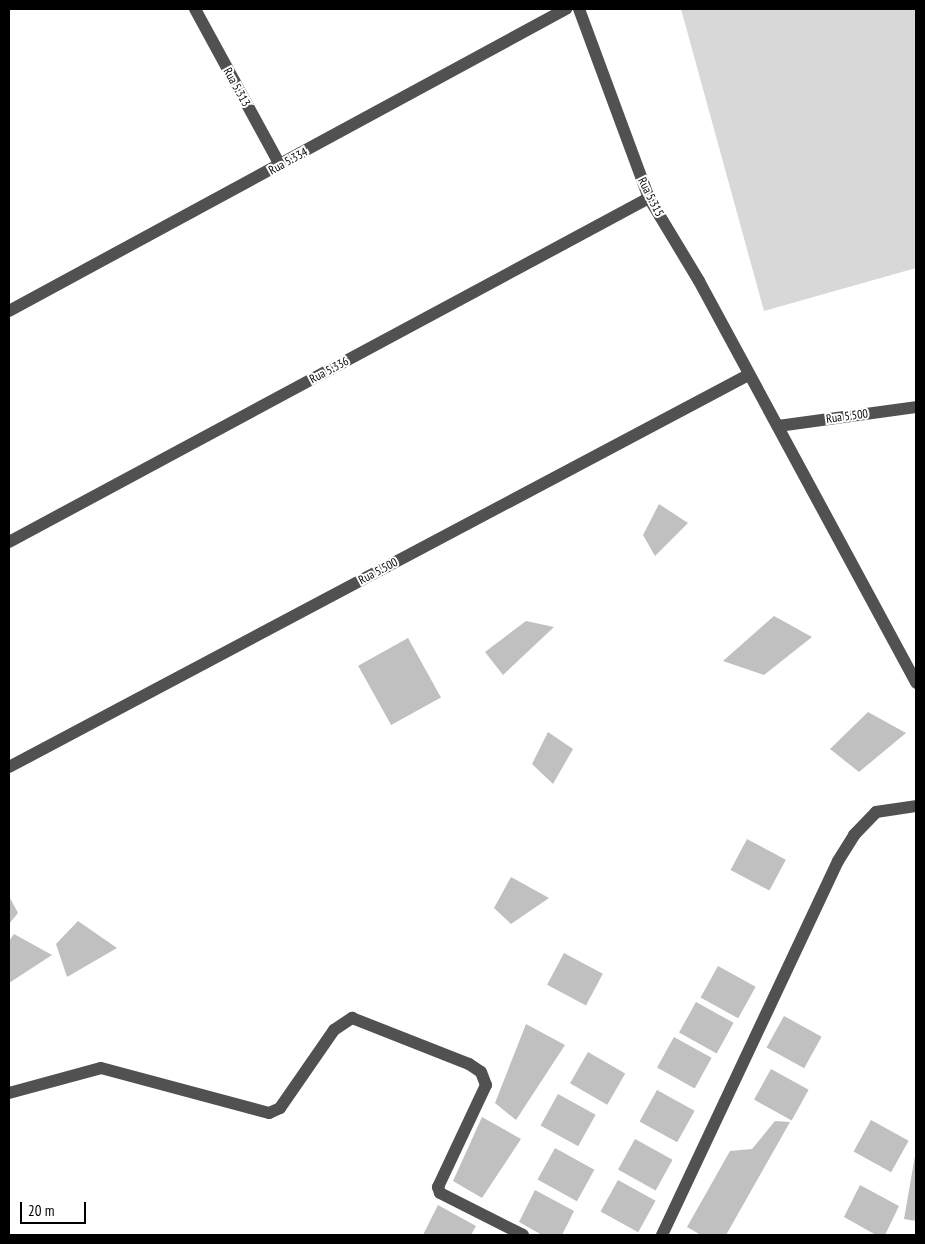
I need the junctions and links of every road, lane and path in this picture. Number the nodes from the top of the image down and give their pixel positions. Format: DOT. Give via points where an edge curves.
graph roads {
  1 [pos="194,9"];
  2 [pos="566,9"];
  3 [pos="579,9"];
  4 [pos="280,165"];
  5 [pos="649,198"];
  6 [pos="9,311"];
  7 [pos="748,374"];
  8 [pos="916,407"];
  9 [pos="778,426"];
  10 [pos="9,542"];
  11 [pos="916,683"];
  12 [pos="9,767"];
  13 [pos="916,806"];
  14 [pos="9,1093"];
  15 [pos="522,1235"];
  16 [pos="662,1235"];
  1 -- 4 [label="street, Rua 5.313"];
  2 -- 4 [label="street, Rua 5.334"];
  3 -- 5 [label="street, Rua 5.315"];
  4 -- 6 [label="street, Rua 5.334"];
  5 -- 7 [label="street, Rua 5.315" via="699,281"];
  5 -- 10 [label="street, Rua 5.336"];
  7 -- 9 [label="street, Rua 5.315"];
  7 -- 12 [label="street, Rua 5.500"];
  8 -- 9 [label="street, Rua 5.500"];
  9 -- 11 [label="street, Rua 5.315"];
  13 -- 16 [label="street" via="876,812 854,835 838,861"];
  14 -- 15 [label="street" via="101,1068 269,1113 280,1108 334,1030 352,1018 469,1064 481,1072 486,1086 438,1187 440,1194"];
}
